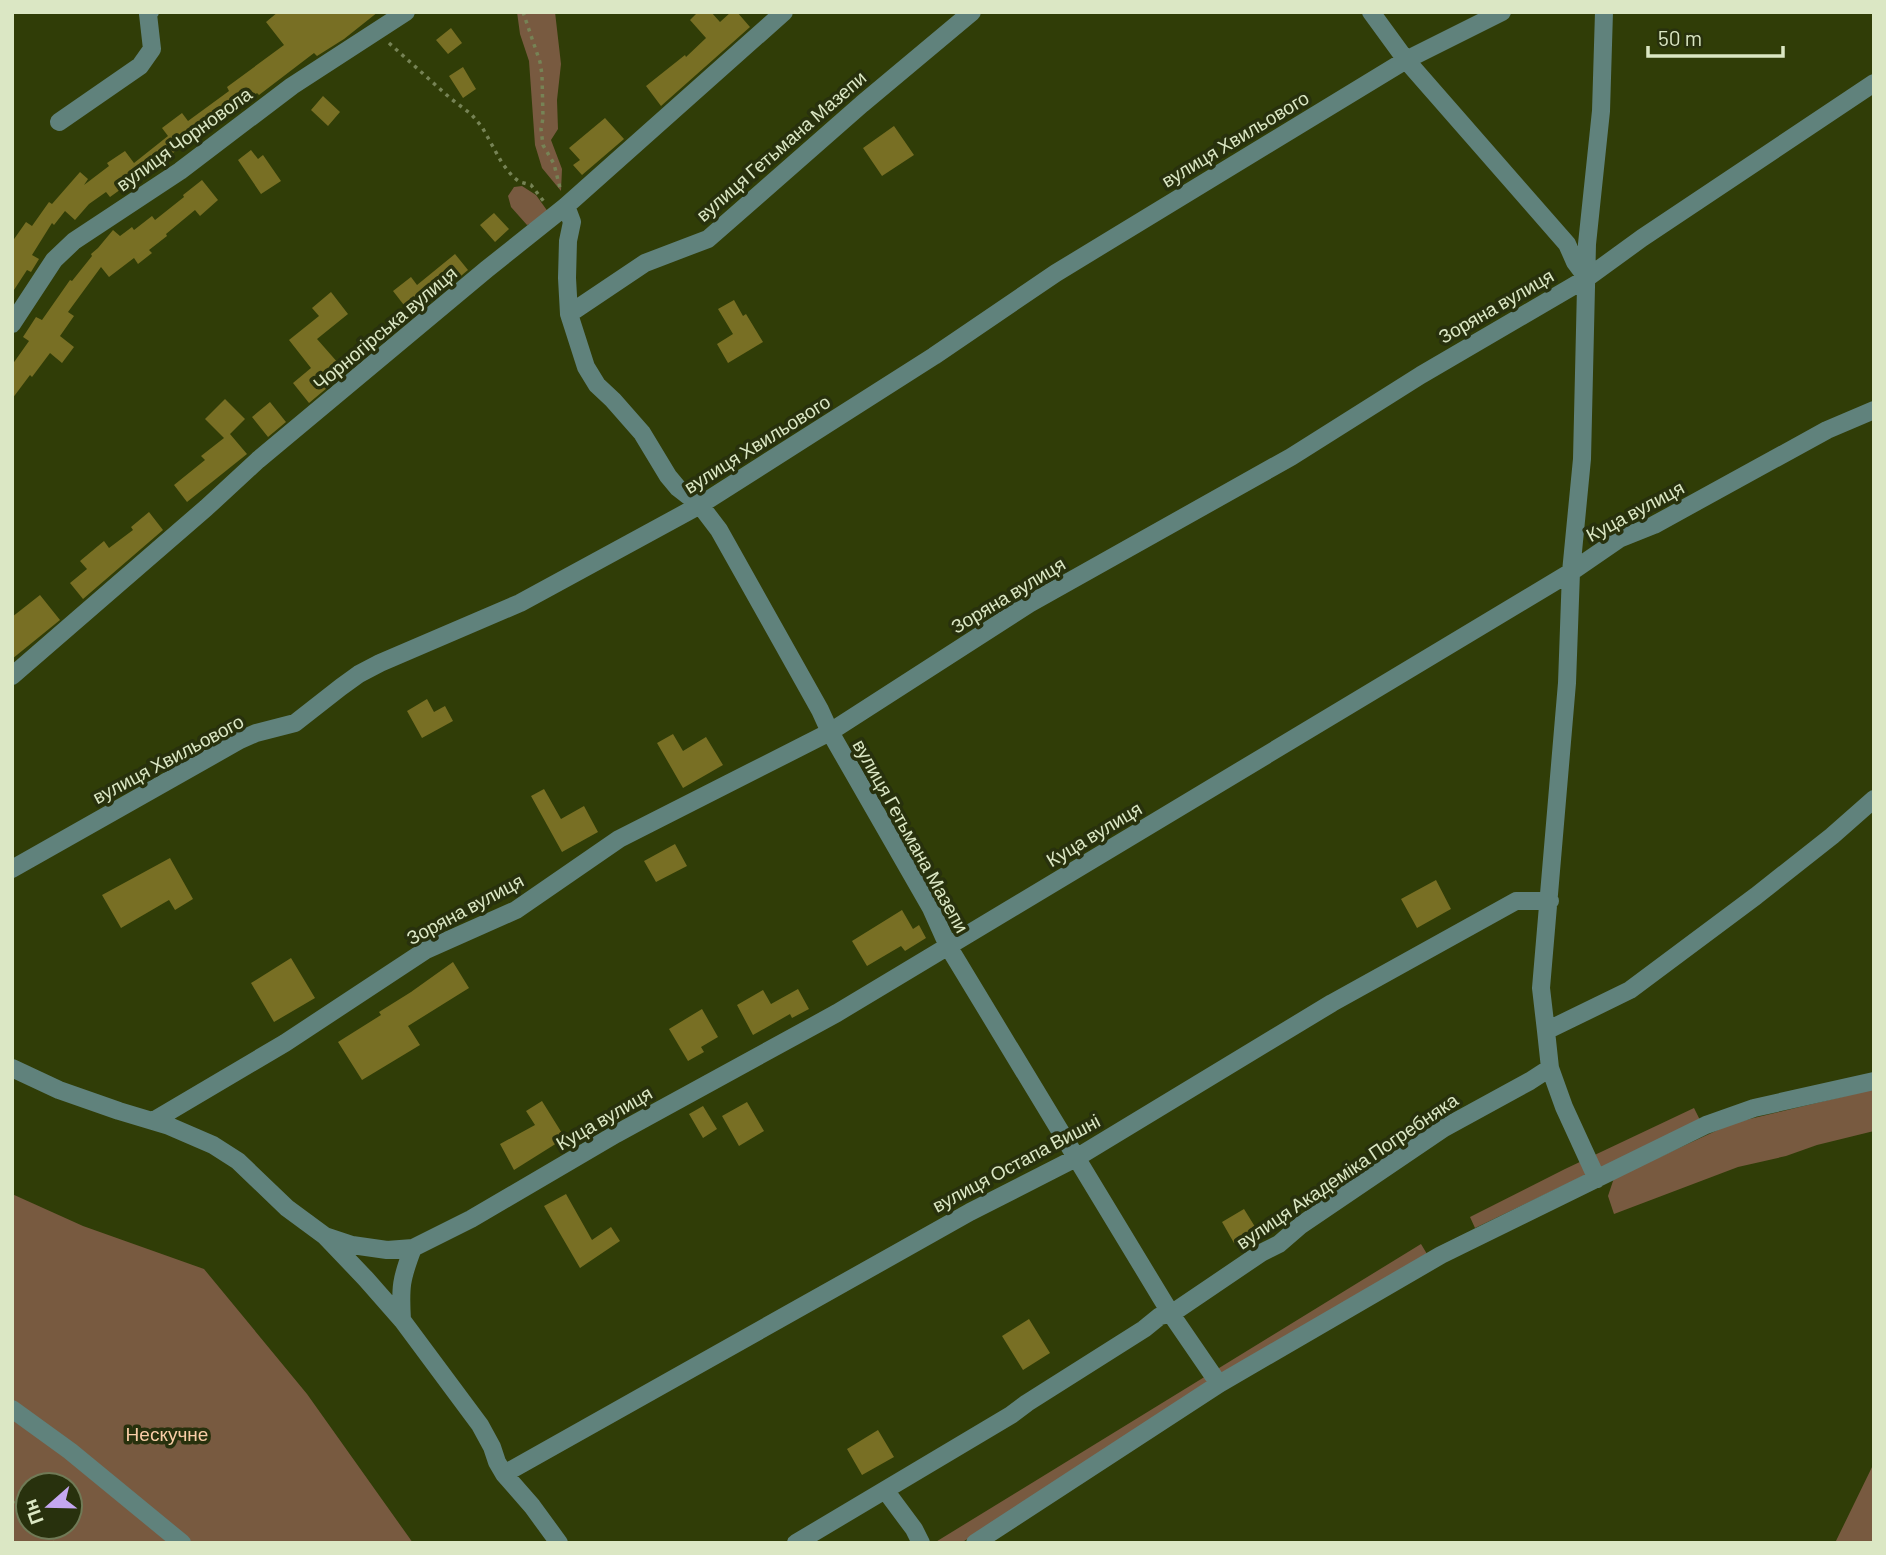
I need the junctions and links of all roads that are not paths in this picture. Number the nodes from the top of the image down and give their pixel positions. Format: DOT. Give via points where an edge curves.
graph roads {
  1 [pos="150,12"];
  2 [pos="406,12"];
  3 [pos="784,12"];
  4 [pos="972,12"];
  5 [pos="1371,12"];
  6 [pos="1502,12"];
  7 [pos="1604,12"];
  8 [pos="1406,60"];
  9 [pos="1874,83"];
  10 [pos="59,122"];
  11 [pos="560,211"];
  12 [pos="1587,278"];
  13 [pos="569,314"];
  14 [pos="12,324"];
  15 [pos="1874,410"];
  16 [pos="700,505"];
  17 [pos="1571,572"];
  18 [pos="12,676"];
  19 [pos="830,732"];
  20 [pos="1874,799"];
  21 [pos="12,869"];
  22 [pos="1550,901"];
  23 [pos="948,946"];
  24 [pos="1546,1031"];
  25 [pos="12,1068"];
  26 [pos="1550,1068"];
  27 [pos="1874,1081"];
  28 [pos="153,1121"];
  29 [pos="1076,1158"];
  30 [pos="1597,1179"];
  31 [pos="325,1236"];
  32 [pos="414,1248"];
  33 [pos="1171,1314"];
  34 [pos="402,1320"];
  35 [pos="1219,1384"];
  36 [pos="12,1409"];
  37 [pos="504,1474"];
  38 [pos="885,1490"];
  39 [pos="181,1543"];
  40 [pos="559,1543"];
  41 [pos="796,1543"];
  42 [pos="921,1543"];
  43 [pos="975,1543"];
  1 -- 10 [label="street" via="152,49 140,66"];
  2 -- 14 [label="street, вулиця Чорновола" via="292,86 180,171 74,241 54,260"];
  3 -- 11 [label="street, Чорногірська вулиця"];
  4 -- 13 [label="street, вулиця Гетьмана Мазепи" via="708,239 645,263"];
  5 -- 8 [label="street"];
  6 -- 8 [label="street, вулиця Хвильового"];
  7 -- 12 [label="street"];
  8 -- 12 [label="street" via="1567,244"];
  8 -- 16 [label="street, вулиця Хвильового" via="1056,273"];
  9 -- 12 [label="street, Зоряна вулиця"];
  11 -- 13 [label="street, вулиця Гетьмана Мазепи" via="572,222"];
  11 -- 18 [label="street, Чорногірська вулиця" via="258,460"];
  12 -- 17 [label="street" via="1582,459"];
  12 -- 19 [label="street, Зоряна вулиця" via="1291,457 1029,604"];
  13 -- 16 [label="street, вулиця Гетьмана Мазепи" via="586,367 597,385 642,433 678,488"];
  15 -- 17 [label="street, Куца вулиця" via="1619,539"];
  16 -- 19 [label="street, вулиця Гетьмана Мазепи" via="719,530"];
  16 -- 21 [label="street, вулиця Хвильового" via="520,603 359,674 295,723 240,740"];
  17 -- 22 [label="street"];
  17 -- 23 [label="street, Куца вулиця"];
  19 -- 23 [label="street, вулиця Гетьмана Мазепи"];
  19 -- 28 [label="street, Зоряна вулиця" via="619,839 516,909 426,950 285,1043"];
  20 -- 24 [label="street" via="1756,896 1630,990"];
  22 -- 24 [label="street" via="1541,988"];
  22 -- 29 [label="street, вулиця Остапа Вишні" via="1516,901 1332,1003"];
  23 -- 29 [label="street, вулиця Гетьмана Мазепи"];
  23 -- 32 [label="street, Куца вулиця" via="837,1013"];
  24 -- 26 [label="street"];
  25 -- 28 [label="street" via="79,1097"];
  26 -- 30 [label="street"];
  26 -- 33 [label="street, вулиця Академіка Погребняка" via="1444,1128"];
  27 -- 30 [label="street" via="1731,1115"];
  28 -- 31 [label="street" via="188,1133 238,1161 287,1208"];
  29 -- 33 [label="street, вулиця Гетьмана Мазепи"];
  29 -- 37 [label="street, вулиця Остапа Вишні" via="970,1212"];
  30 -- 35 [label="street" via="1441,1255"];
  31 -- 32 [label="street, Куца вулиця" via="387,1250"];
  31 -- 34 [label="street"];
  32 -- 34 [label="street" via="400,1289"];
  33 -- 35 [label="street, вулиця Гетьмана Мазепи"];
  33 -- 38 [label="street, вулиця Академіка Погребняка" via="1160,1316 1011,1415"];
  34 -- 37 [label="street" via="480,1425"];
  35 -- 43 [label="street"];
  36 -- 39 [label="street"];
  37 -- 40 [label="street"];
  38 -- 41 [label="street, вулиця Академіка Погребняка"];
  38 -- 42 [label="street"];
}
